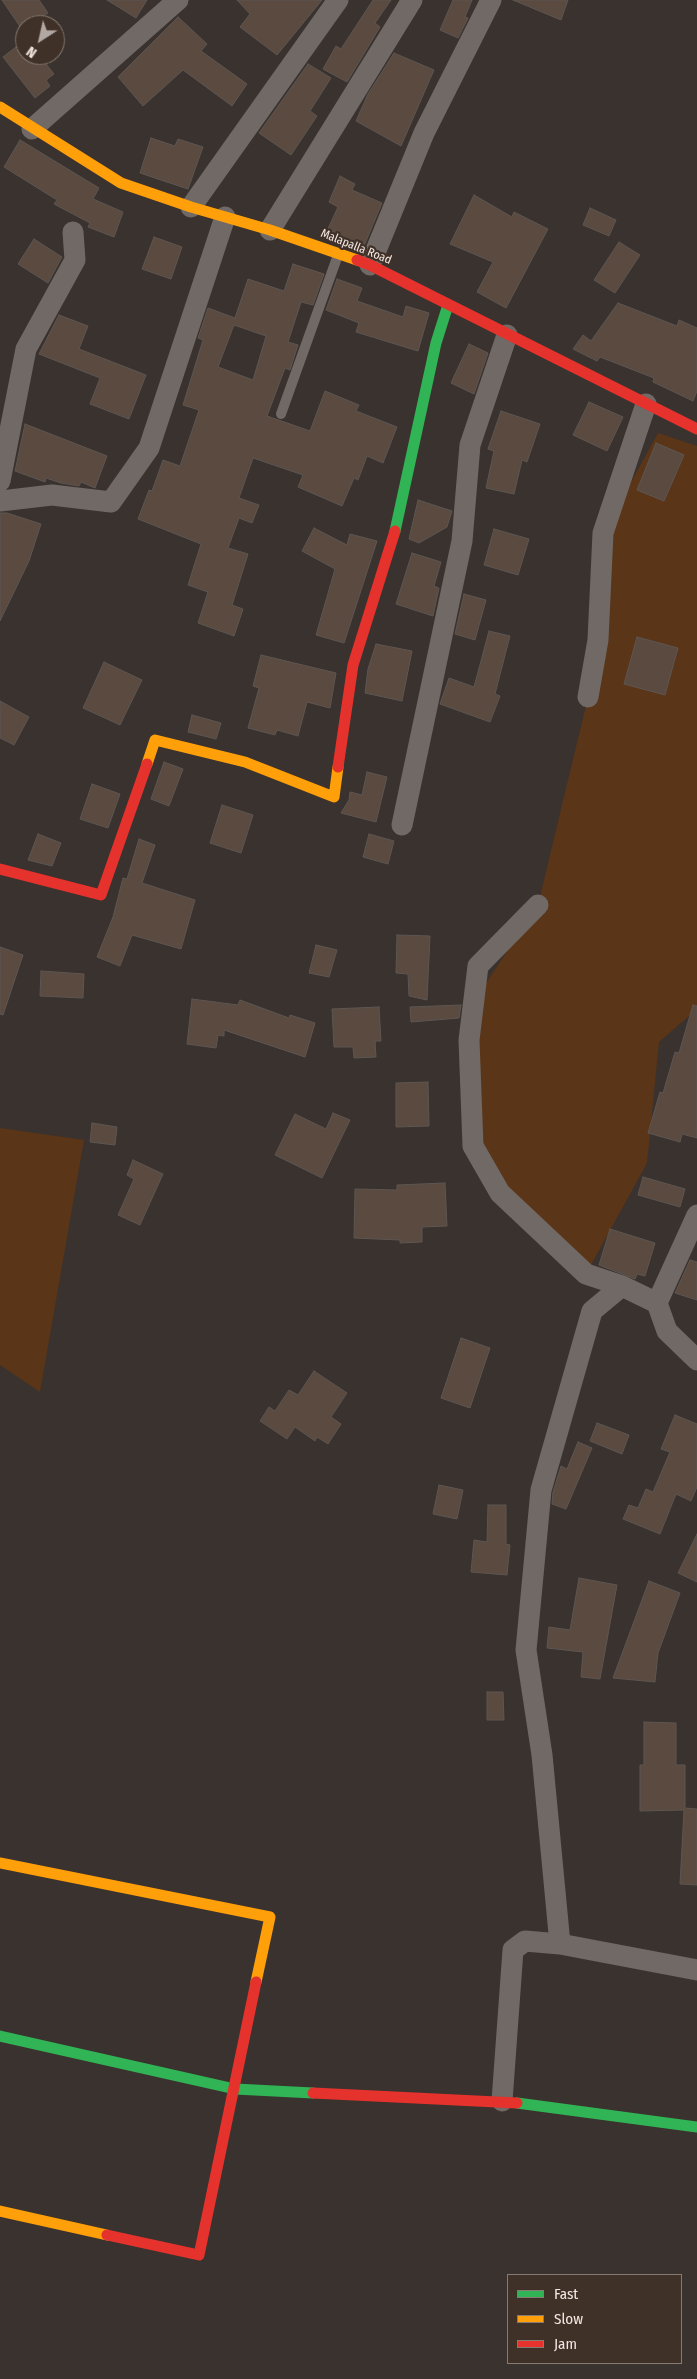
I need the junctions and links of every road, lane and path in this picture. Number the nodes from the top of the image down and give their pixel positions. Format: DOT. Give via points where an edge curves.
graph roads {
  1 [pos="178,0"];
  2 [pos="338,0"];
  3 [pos="412,0"];
  4 [pos="491,0"];
  5 [pos="0,107"];
  6 [pos="32,129"];
  7 [pos="191,207"];
  8 [pos="225,217"];
  9 [pos="270,230"];
  10 [pos="73,232"];
  11 [pos="339,254"];
  12 [pos="370,265"];
  13 [pos="448,305"];
  14 [pos="507,335"];
  15 [pos="646,404"];
  16 [pos="281,414"];
  17 [pos="697,429"];
  18 [pos="0,481"];
  19 [pos="0,501"];
  20 [pos="588,697"];
  21 [pos="402,825"];
  22 [pos="0,869"];
  23 [pos="538,905"];
  24 [pos="697,1215"];
  25 [pos="622,1286"];
  26 [pos="657,1303"];
  27 [pos="697,1360"];
  28 [pos="0,1863"];
  29 [pos="560,1944"];
  30 [pos="697,1970"];
  31 [pos="0,2036"];
  32 [pos="235,2089"];
  33 [pos="502,2100"];
  34 [pos="697,2127"];
  35 [pos="0,2212"];
  1 -- 6 [label="street"];
  2 -- 7 [label="street"];
  3 -- 9 [label="street"];
  4 -- 12 [label="street" via="424,133"];
  5 -- 6 [label="street, Malapalla Road"];
  6 -- 7 [label="street, Malapalla Road" via="122,183"];
  7 -- 8 [label="street, Malapalla Road"];
  8 -- 9 [label="street, Malapalla Road"];
  8 -- 19 [label="street" via="149,448 111,502 52,495"];
  9 -- 11 [label="street, Malapalla Road"];
  10 -- 18 [label="street" via="75,260 26,348"];
  11 -- 12 [label="street, Malapalla Road"];
  11 -- 16 [label="lane"];
  12 -- 13 [label="street, Malapalla Road"];
  13 -- 14 [label="street, Malapalla Road"];
  13 -- 22 [label="street" via="436,343 392,544 353,665 334,797 245,762 155,740 102,895"];
  14 -- 15 [label="street, Malapalla Road"];
  14 -- 21 [label="street" via="470,445 462,541"];
  15 -- 17 [label="street, Malapalla Road"];
  15 -- 20 [label="street" via="603,533 598,640"];
  23 -- 25 [label="street" via="478,966 469,1040 473,1146 500,1193 586,1274"];
  24 -- 26 [label="street"];
  25 -- 26 [label="street"];
  25 -- 29 [label="street" via="592,1311 541,1490 532,1584 526,1650 542,1755"];
  26 -- 27 [label="street" via="667,1331"];
  28 -- 32 [label="street" via="270,1917"];
  29 -- 30 [label="street"];
  29 -- 33 [label="street" via="525,1942 513,1950"];
  31 -- 32 [label="street"];
  32 -- 33 [label="street"];
  32 -- 35 [label="street" via="199,2255"];
  33 -- 34 [label="street"];
}
